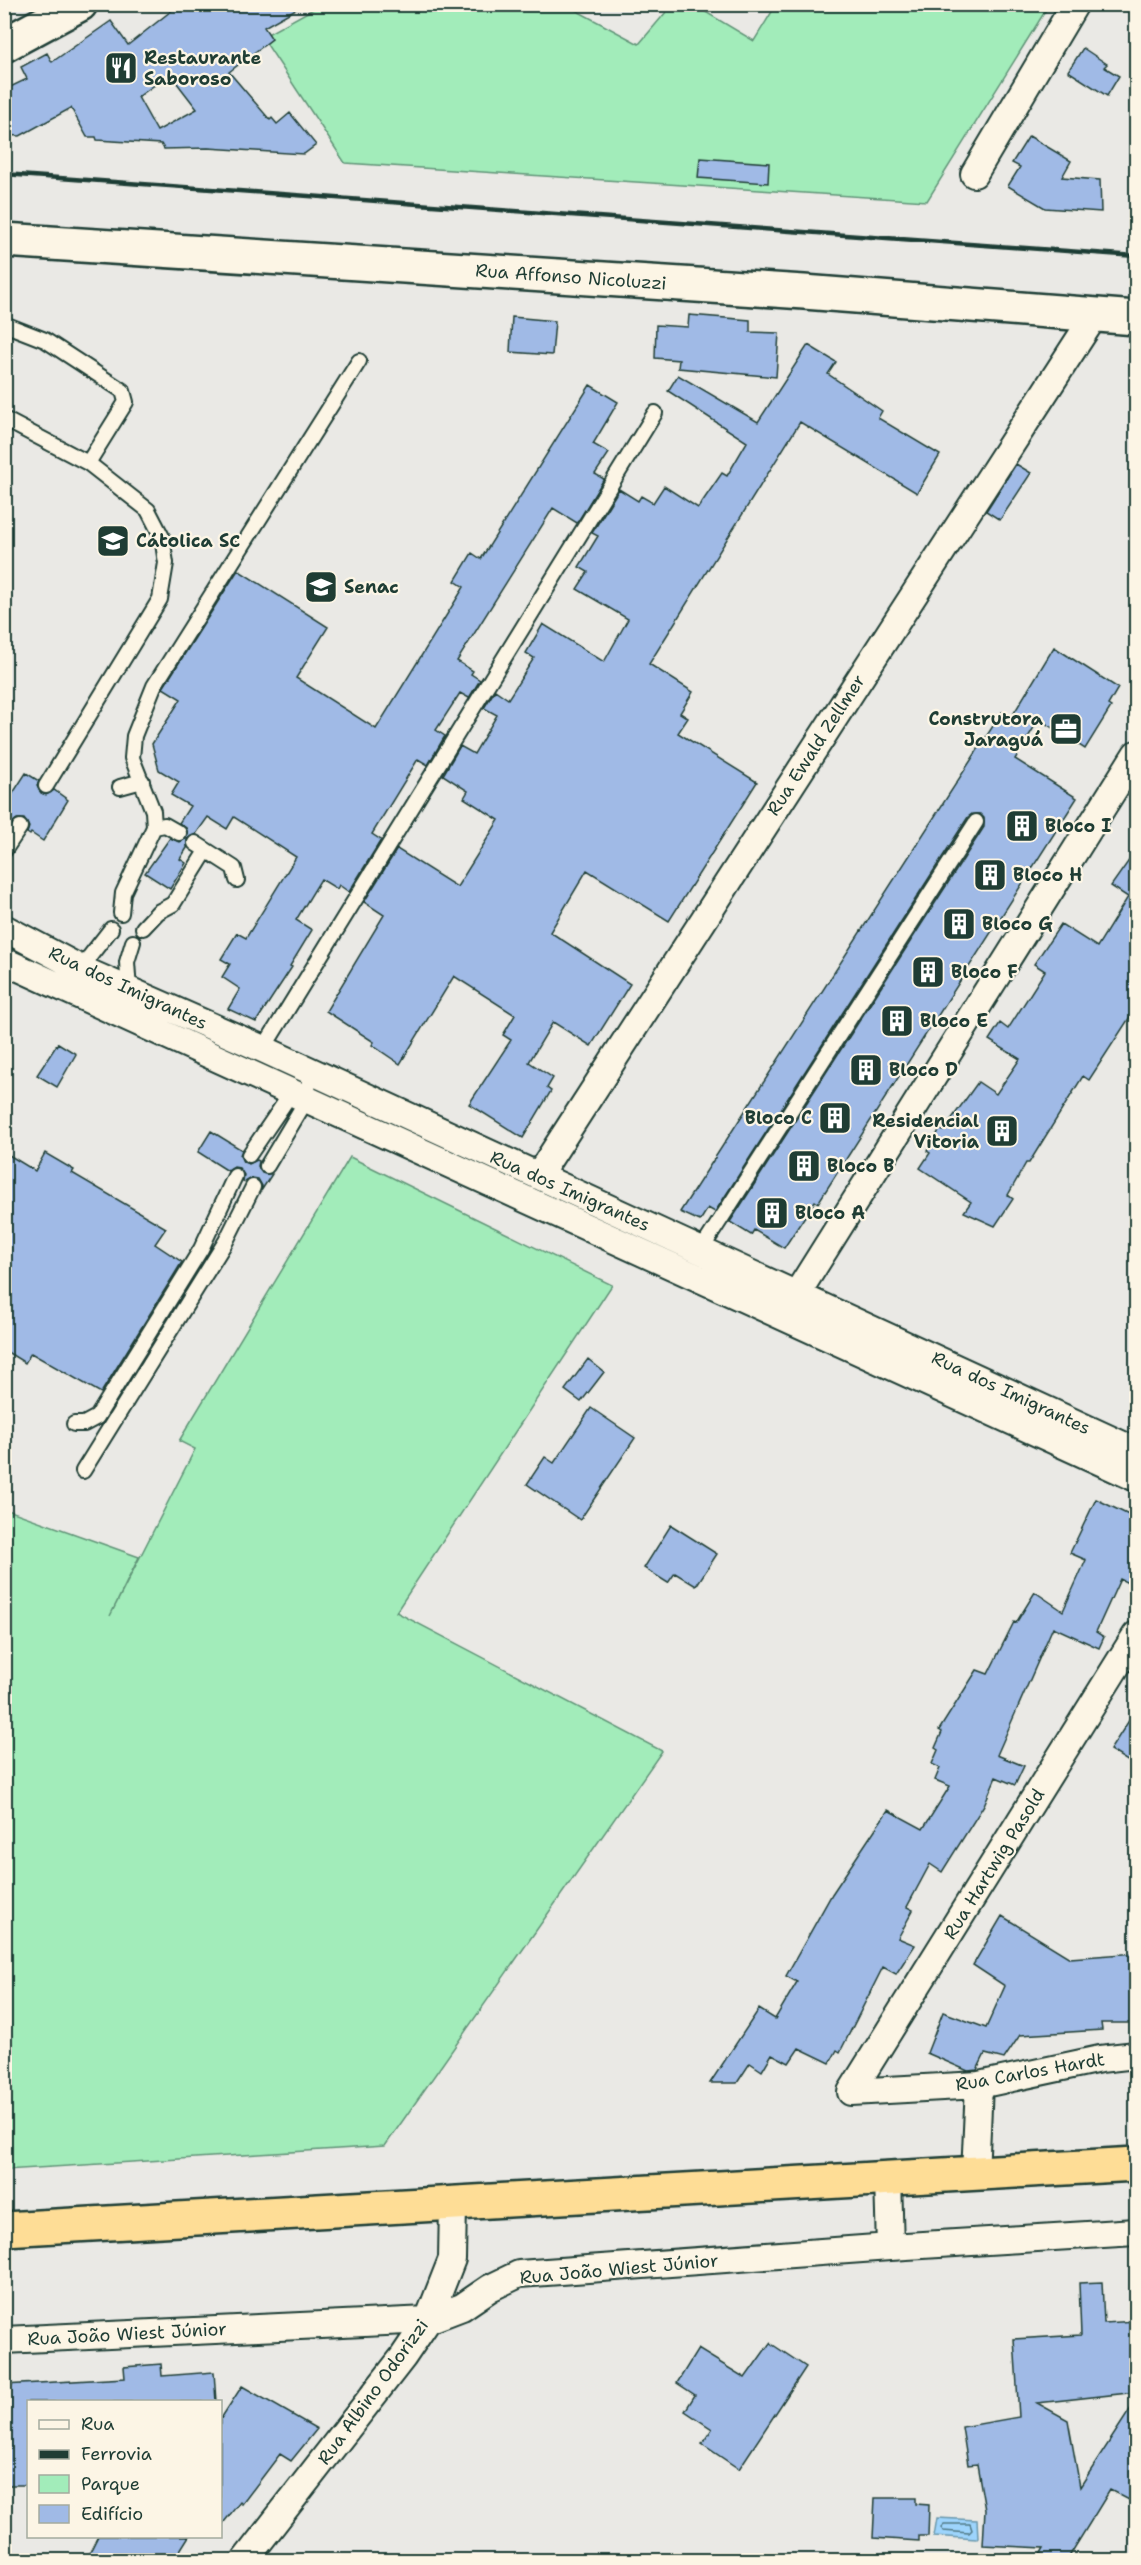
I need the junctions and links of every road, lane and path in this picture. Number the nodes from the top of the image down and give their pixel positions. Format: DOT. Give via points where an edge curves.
graph roads {
  1 [pos="80,4"];
  2 [pos="1075,4"];
  3 [pos="4,45"];
  4 [pos="974,174"];
  5 [pos="4,240"];
  6 [pos="1095,315"];
  7 [pos="1137,318"];
  8 [pos="4,324"];
  9 [pos="359,361"];
  10 [pos="655,413"];
  11 [pos="4,419"];
  12 [pos="88,463"];
  13 [pos="1137,754"];
  14 [pos="142,781"];
  15 [pos="46,786"];
  16 [pos="120,787"];
  17 [pos="975,822"];
  18 [pos="20,827"];
  19 [pos="153,827"];
  20 [pos="179,833"];
  21 [pos="4,851"];
  22 [pos="237,880"];
  23 [pos="121,913"];
  24 [pos="143,927"];
  25 [pos="4,928"];
  26 [pos="111,929"];
  27 [pos="133,942"];
  28 [pos="4,961"];
  29 [pos="81,983"];
  30 [pos="129,990"];
  31 [pos="263,1049"];
  32 [pos="310,1072"];
  33 [pos="299,1095"];
  34 [pos="249,1155"];
  35 [pos="267,1166"];
  36 [pos="235,1176"];
  37 [pos="538,1176"];
  38 [pos="253,1187"];
  39 [pos="701,1250"];
  40 [pos="796,1294"];
  41 [pos="783,1317"];
  42 [pos="952,1379"];
  43 [pos="74,1424"];
  44 [pos="1137,1451"];
  45 [pos="83,1471"];
  46 [pos="1137,1478"];
  47 [pos="1137,1635"];
  48 [pos="1137,2055"];
  49 [pos="979,2085"];
  50 [pos="851,2092"];
  51 [pos="1137,2164"];
  52 [pos="975,2174"];
  53 [pos="888,2179"];
  54 [pos="453,2204"];
  55 [pos="4,2229"];
  56 [pos="1137,2232"];
  57 [pos="890,2247"];
  58 [pos="428,2320"];
  59 [pos="4,2340"];
  60 [pos="245,2560"];
  1 -- 3 [label="street"];
  2 -- 4 [label="street"];
  5 -- 6 [label="street, Rua Affonso Nicoluzzi"];
  6 -- 7 [label="street, Rua Affonso Nicoluzzi"];
  6 -- 37 [label="street, Rua Ewald Zellmer"];
  8 -- 12 [label="lane" via="45,340 123,391 126,402"];
  9 -- 14 [label="lane" via="154,686 134,736 132,758"];
  10 -- 31 [label="lane"];
  11 -- 12 [label="lane"];
  12 -- 15 [label="lane" via="148,510 162,537 166,563 160,599"];
  13 -- 40 [label="street"];
  14 -- 16 [label="lane"];
  14 -- 19 [label="lane" via="153,811"];
  17 -- 39 [label="lane"];
  18 -- 21 [label="lane"];
  19 -- 20 [label="lane" via="165,825"];
  19 -- 23 [label="lane" via="123,893"];
  22 -- 24 [label="lane" via="234,868 200,847 173,904"];
  25 -- 29 [label="street, Rua dos Imigrantes"];
  26 -- 29 [label="lane" via="90,956"];
  27 -- 30 [label="lane" via="127,962"];
  28 -- 29 [label="street, Rua dos Imigrantes"];
  29 -- 30 [label="street, Rua dos Imigrantes"];
  29 -- 33 [label="street, Rua dos Imigrantes"];
  30 -- 31 [label="street, Rua dos Imigrantes"];
  31 -- 32 [label="street, Rua dos Imigrantes"];
  32 -- 33 [label="lane"];
  32 -- 37 [label="street, Rua dos Imigrantes"];
  33 -- 34 [label="lane"];
  33 -- 35 [label="lane"];
  33 -- 41 [label="street, Rua dos Imigrantes"];
  36 -- 43 [label="lane" via="201,1249 97,1417"];
  37 -- 39 [label="street, Rua dos Imigrantes"];
  38 -- 45 [label="lane" via="226,1241"];
  39 -- 40 [label="street, Rua dos Imigrantes"];
  40 -- 41 [label="street"];
  40 -- 42 [label="street, Rua dos Imigrantes"];
  41 -- 42 [label="street, Rua dos Imigrantes"];
  42 -- 44 [label="street, Rua dos Imigrantes"];
  42 -- 46 [label="street, Rua dos Imigrantes"];
  47 -- 50 [label="street, Rua Hartwig Pasold"];
  48 -- 49 [label="street, Rua Carlos Hardt"];
  49 -- 50 [label="street, Rua Carlos Hardt"];
  49 -- 52 [label="street"];
  51 -- 52 [label="highway"];
  52 -- 53 [label="highway"];
  53 -- 54 [label="highway"];
  53 -- 57 [label="street"];
  54 -- 55 [label="highway"];
  54 -- 58 [label="street, Rua Albino Odorizzi" via="453,2259"];
  56 -- 57 [label="street, Rua João Wiest Júnior"];
  57 -- 58 [label="street, Rua João Wiest Júnior" via="519,2274 462,2307"];
  58 -- 59 [label="street, Rua João Wiest Júnior"];
  58 -- 60 [label="street, Rua Albino Odorizzi"];
}
